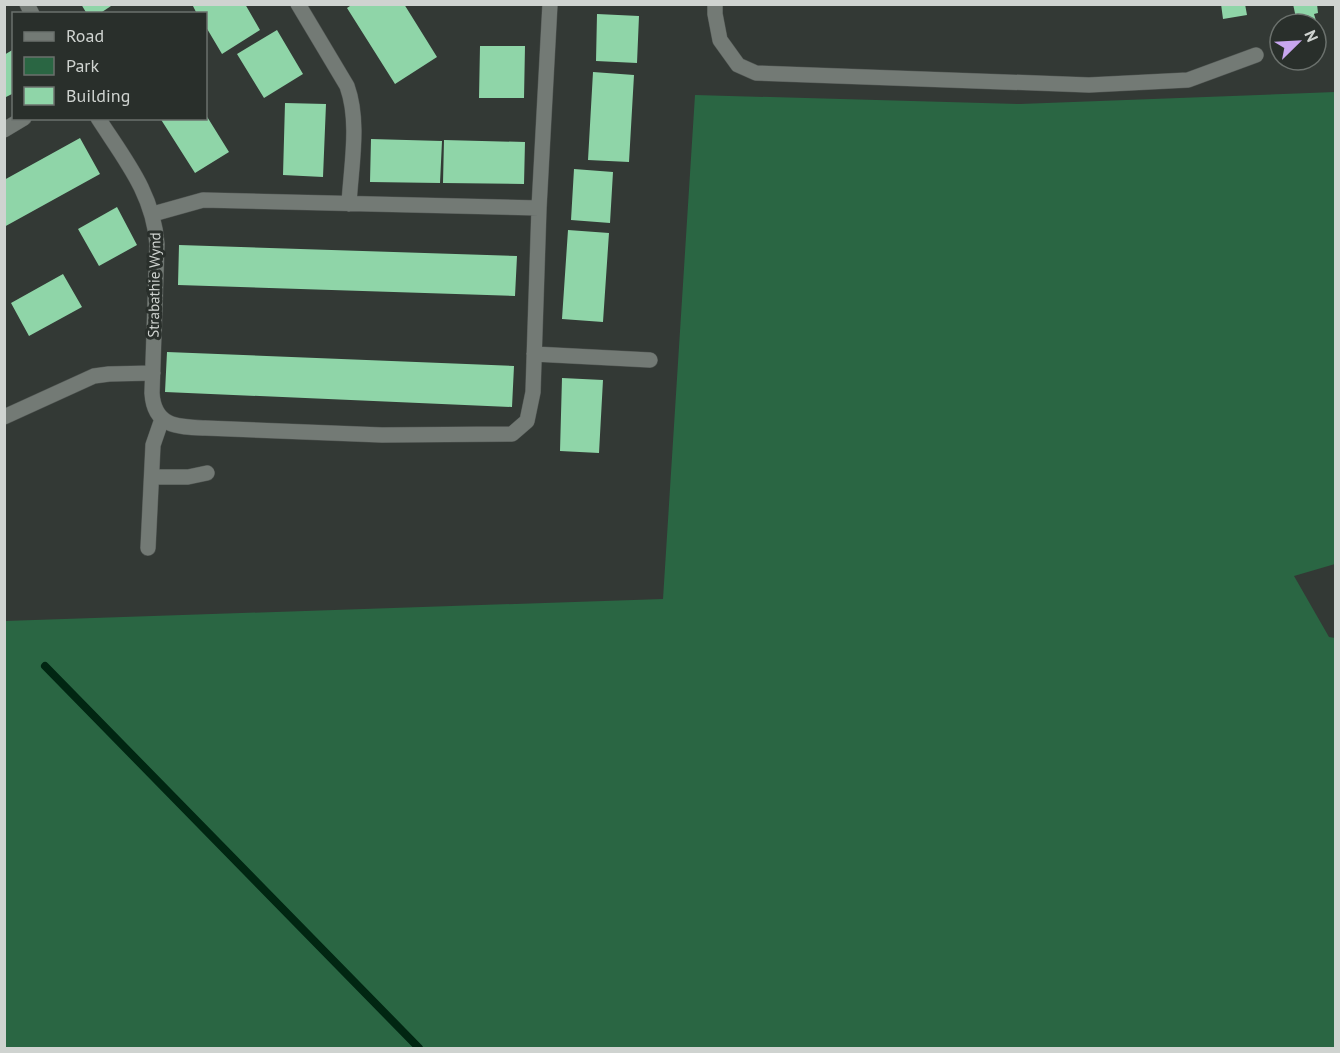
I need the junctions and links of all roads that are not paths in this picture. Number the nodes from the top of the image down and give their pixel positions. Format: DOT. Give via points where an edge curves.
graph roads {
  1 [pos="550,4"];
  2 [pos="715,4"];
  3 [pos="305,7"];
  4 [pos="1256,55"];
  5 [pos="21,120"];
  6 [pos="99,120"];
  7 [pos="4,130"];
  8 [pos="349,204"];
  9 [pos="539,208"];
  10 [pos="153,214"];
  11 [pos="534,354"];
  12 [pos="650,360"];
  13 [pos="153,373"];
  14 [pos="4,417"];
  15 [pos="162,419"];
  16 [pos="207,473"];
  17 [pos="152,477"];
  18 [pos="148,549"];
  1 -- 9 [label="street"];
  2 -- 4 [label="street" via="720,40 738,65 756,73 1089,85 1188,80"];
  3 -- 8 [label="street" via="352,100"];
  5 -- 7 [label="street"];
  6 -- 10 [label="street, Strabathie Wynd" via="139,182"];
  8 -- 9 [label="street"];
  8 -- 10 [label="street" via="203,200"];
  9 -- 11 [label="street"];
  10 -- 13 [label="street, Strabathie Wynd" via="157,244"];
  11 -- 12 [label="street"];
  11 -- 15 [label="street" via="527,421 512,434 382,435 181,427"];
  13 -- 14 [label="street" via="94,376"];
  13 -- 15 [label="street, Strabathie Wynd" via="153,404"];
  15 -- 17 [label="street" via="153,445"];
  16 -- 17 [label="street"];
  17 -- 18 [label="street"];
}
